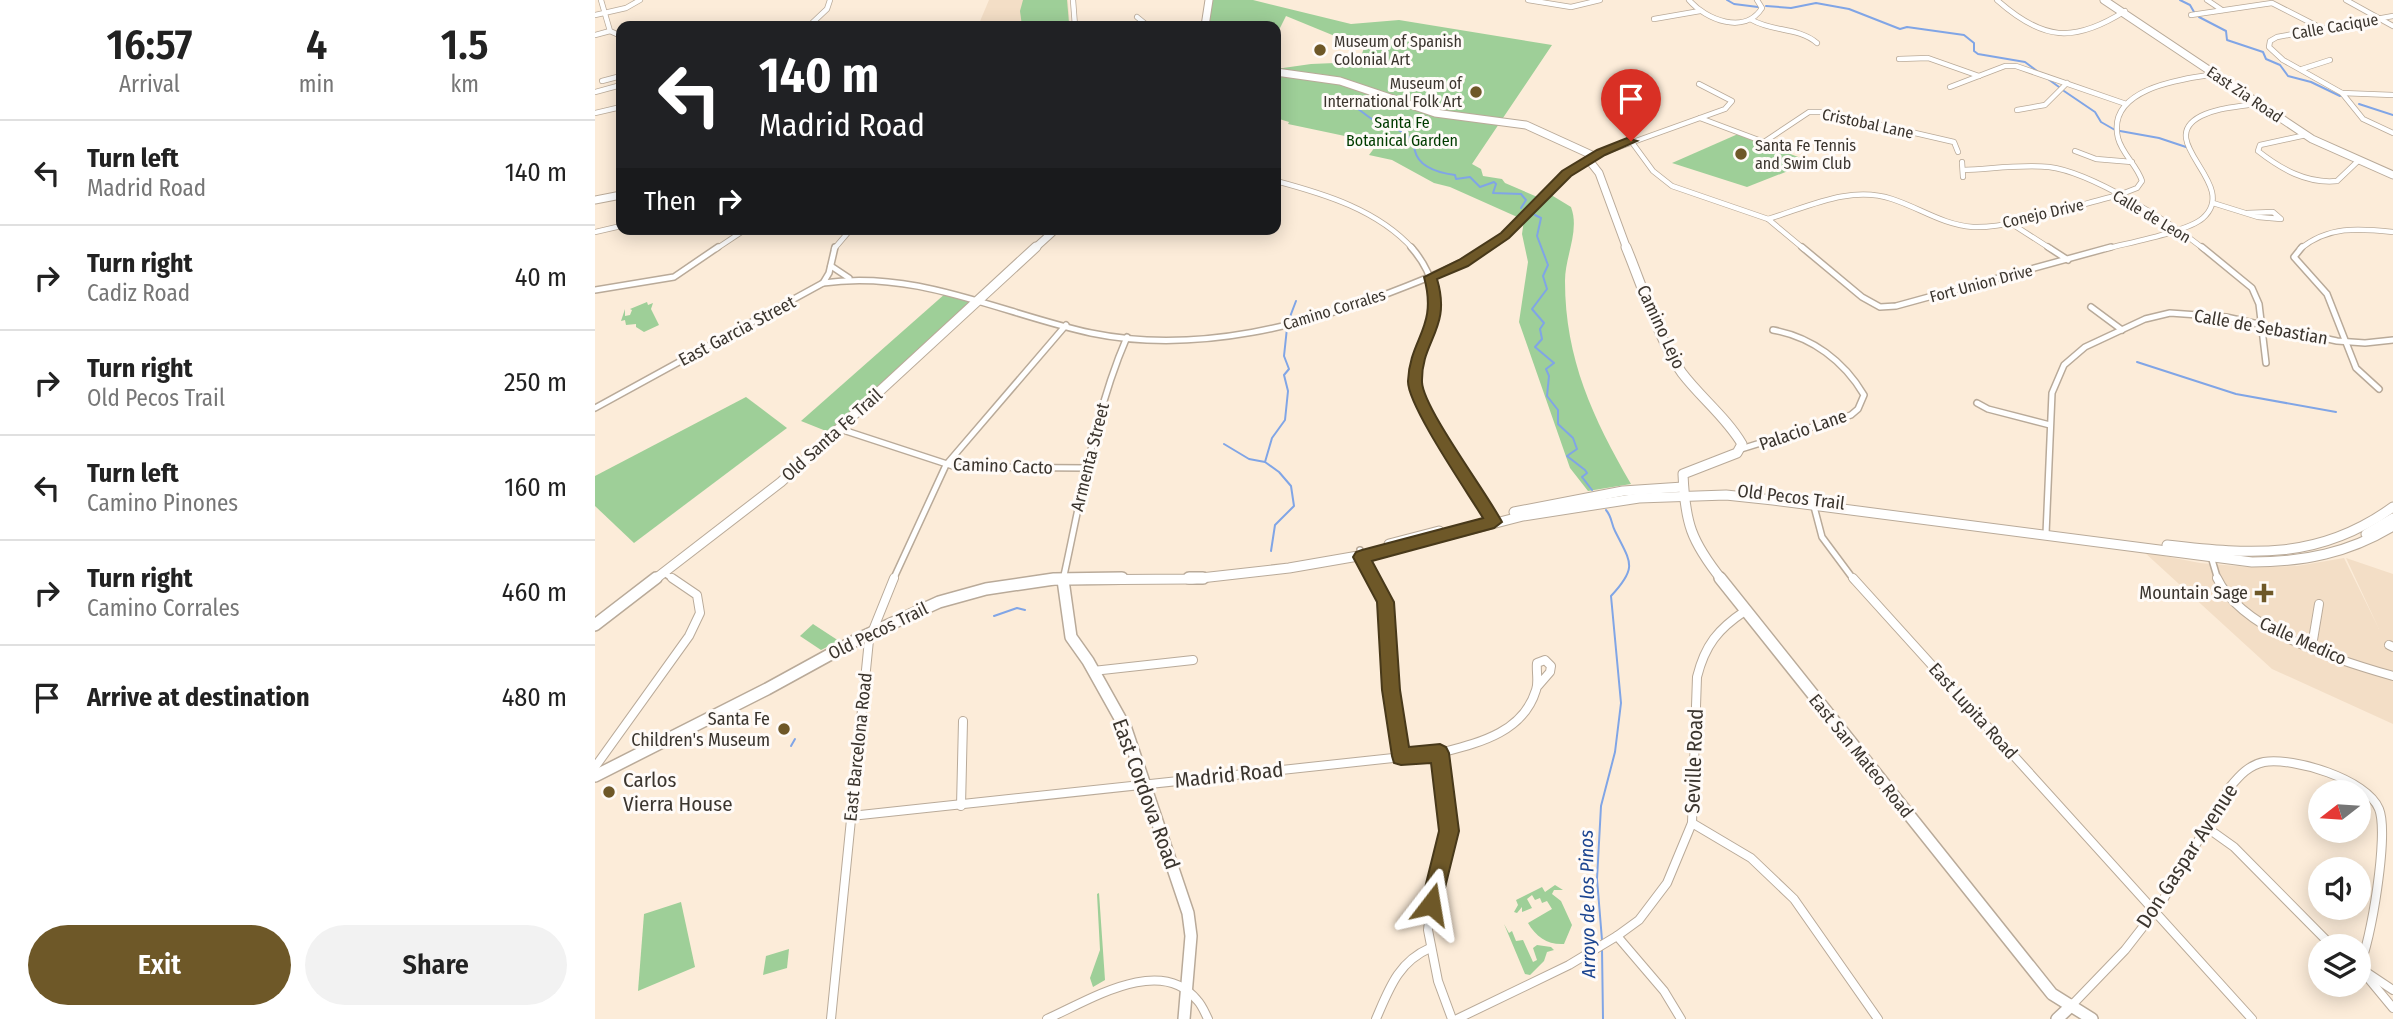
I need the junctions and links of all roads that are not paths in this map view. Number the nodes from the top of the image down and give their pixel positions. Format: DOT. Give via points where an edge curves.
graph roads {
  1 [pos="601,0"];
  2 [pos="640,0"];
  3 [pos="830,0"];
  4 [pos="1073,0"];
  5 [pos="1209,0"];
  6 [pos="1531,0"];
  7 [pos="1600,0"];
  8 [pos="1689,0"];
  9 [pos="1757,0"];
  10 [pos="1997,0"];
  11 [pos="2104,0"];
  12 [pos="2207,0"];
  13 [pos="2346,0"];
  14 [pos="2258,2"];
  15 [pos="2222,10"];
  16 [pos="1700,11"];
  17 [pos="2125,11"];
  18 [pos="606,13"];
  19 [pos="2190,15"];
  20 [pos="595,16"];
  21 [pos="2393,16"];
  22 [pos="1137,17"];
  23 [pos="2379,18"];
  24 [pos="1654,19"];
  25 [pos="1752,20"];
  26 [pos="814,21"];
  27 [pos="1075,21"];
  28 [pos="1142,21"];
  29 [pos="1206,21"];
  30 [pos="2393,26"];
  31 [pos="2321,29"];
  32 [pos="610,31"];
  33 [pos="595,34"];
  34 [pos="616,34"];
  35 [pos="1817,43"];
  36 [pos="1899,59"];
  37 [pos="2330,60"];
  38 [pos="2301,69"];
  39 [pos="1281,73"];
  40 [pos="2216,74"];
  41 [pos="1979,76"];
  42 [pos="616,77"];
  43 [pos="602,81"];
  44 [pos="2067,83"];
  45 [pos="1699,84"];
  46 [pos="616,86"];
  47 [pos="1950,87"];
  48 [pos="595,92"];
  49 [pos="2342,93"];
  50 [pos="2393,95"];
  51 [pos="2259,103"];
  52 [pos="2126,104"];
  53 [pos="616,108"];
  54 [pos="2017,110"];
  55 [pos="595,113"];
  56 [pos="1700,118"];
  57 [pos="2393,133"];
  58 [pos="2306,135"];
  59 [pos="1631,141"];
  60 [pos="2075,151"];
  61 [pos="1958,152"];
  62 [pos="1591,158"];
  63 [pos="2358,161"];
  64 [pos="1962,162"];
  65 [pos="2133,162"];
  66 [pos="1962,170"];
  67 [pos="2393,175"];
  68 [pos="1963,177"];
  69 [pos="1281,182"];
  70 [pos="2119,195"];
  71 [pos="616,196"];
  72 [pos="595,200"];
  73 [pos="2213,203"];
  74 [pos="2247,213"];
  75 [pos="1768,219"];
  76 [pos="2009,222"];
  77 [pos="616,227"];
  78 [pos="2179,229"];
  79 [pos="595,232"];
  80 [pos="2393,232"];
  81 [pos="737,235"];
  82 [pos="846,235"];
  83 [pos="1049,235"];
  84 [pos="2068,260"];
  85 [pos="831,267"];
  86 [pos="1430,277"];
  87 [pos="850,279"];
  88 [pos="823,283"];
  89 [pos="595,290"];
  90 [pos="979,300"];
  91 [pos="2091,307"];
  92 [pos="1066,325"];
  93 [pos="2261,325"];
  94 [pos="1773,330"];
  95 [pos="2122,330"];
  96 [pos="1127,337"];
  97 [pos="2393,340"];
  98 [pos="2344,342"];
  99 [pos="2266,363"];
  100 [pos="2379,389"];
  101 [pos="1976,403"];
  102 [pos="595,408"];
  103 [pos="2050,425"];
  104 [pos="840,429"];
  105 [pos="1741,449"];
  106 [pos="946,465"];
  107 [pos="1087,468"];
  108 [pos="1683,490"];
  109 [pos="1812,502"];
  110 [pos="2393,507"];
  111 [pos="2393,518"];
  112 [pos="1491,520"];
  113 [pos="2393,526"];
  114 [pos="2046,531"];
  115 [pos="2393,533"];
  116 [pos="2291,550"];
  117 [pos="1361,554"];
  118 [pos="2210,554"];
  119 [pos="2330,554"];
  120 [pos="663,571"];
  121 [pos="1063,580"];
  122 [pos="2319,604"];
  123 [pos="1745,611"];
  124 [pos="595,625"];
  125 [pos="872,633"];
  126 [pos="2312,646"];
  127 [pos="1193,660"];
  128 [pos="1093,671"];
  129 [pos="2393,676"];
  130 [pos="1537,687"];
  131 [pos="963,721"];
  132 [pos="1440,753"];
  133 [pos="1401,756"];
  134 [pos="595,767"];
  135 [pos="595,776"];
  136 [pos="1145,785"];
  137 [pos="961,806"];
  138 [pos="851,816"];
  139 [pos="1692,823"];
  140 [pos="2206,827"];
  141 [pos="2155,912"];
  142 [pos="2320,934"];
  143 [pos="2369,934"];
  144 [pos="1618,936"];
  145 [pos="1430,948"];
  146 [pos="2371,975"];
  147 [pos="2371,981"];
  148 [pos="1186,989"];
  149 [pos="2393,990"];
  150 [pos="2071,1005"];
  151 [pos="2393,1008"];
  152 [pos="831,1019"];
  153 [pos="1047,1019"];
  154 [pos="1184,1019"];
  155 [pos="1208,1019"];
  156 [pos="1376,1019"];
  157 [pos="1455,1019"];
  158 [pos="1681,1019"];
  159 [pos="1878,1019"];
  160 [pos="2057,1019"];
  161 [pos="2092,1019"];
  162 [pos="2252,1019"];
  1 -- 18 [label="street"];
  2 -- 18 [label="street"];
  3 -- 26 [label="street"];
  4 -- 27 [label="street"];
  5 -- 29 [label="street"];
  6 -- 7 [label="street" via="1571,7"];
  8 -- 16 [label="street"];
  9 -- 25 [label="street" via="1762,8"];
  10 -- 17 [label="street" via="2027,26 2057,34 2082,32"];
  11 -- 17 [label="street, East Zia Road"];
  12 -- 15 [label="street"];
  13 -- 23 [label="street"];
  14 -- 15 [label="street"];
  14 -- 31 [label="street" via="2280,6"];
  15 -- 19 [label="street"];
  16 -- 24 [label="street"];
  16 -- 25 [label="street" via="1723,21"];
  17 -- 40 [label="street, East Zia Road"];
  18 -- 20 [label="street"];
  18 -- 32 [label="street"];
  21 -- 23 [label="street, Calle Cacique"];
  22 -- 28 [label="street"];
  23 -- 30 [label="street"];
  23 -- 31 [label="street, Calle Cacique"];
  25 -- 35 [label="street" via="1769,29 1803,32"];
  31 -- 38 [label="street, Calle Cacique" via="2270,41 2275,55"];
  32 -- 33 [label="street"];
  32 -- 34 [label="street"];
  36 -- 41 [label="street" via="1910,56 1945,62"];
  37 -- 38 [label="street"];
  38 -- 49 [label="street, Calle Cacique"];
  39 -- 62 [label="street" via="1340,81 1435,113 1526,125"];
  40 -- 51 [label="street, East Zia Road"];
  40 -- 52 [label="street" via="2152,87"];
  41 -- 44 [label="street" via="2014,66"];
  41 -- 47 [label="street"];
  42 -- 43 [label="street"];
  44 -- 52 [label="street"];
  44 -- 54 [label="street" via="2045,105"];
  45 -- 56 [label="street, Camino Corrales" via="1732,101 1725,109"];
  46 -- 48 [label="street"];
  49 -- 50 [label="street"];
  49 -- 57 [label="street, Calle Cacique" via="2363,119"];
  51 -- 58 [label="street, East Zia Road"];
  51 -- 73 [label="street" via="2210,113 2188,129 2185,143 2212,186"];
  52 -- 65 [label="street" via="2117,131"];
  53 -- 55 [label="street"];
  56 -- 59 [label="street, Camino Corrales"];
  56 -- 61 [label="street, Cristobal Lane" via="1764,142 1809,112 1824,112 1954,142"];
  58 -- 63 [label="street, East Zia Road"];
  58 -- 63 [label="street" via="2260,145 2258,151 2319,182 2337,181"];
  59 -- 62 [label="street, Camino Corrales"];
  59 -- 75 [label="street, Fort Union Drive" via="1653,171 1672,186"];
  60 -- 65 [label="street" via="2096,159"];
  62 -- 86 [label="street, Camino Corrales" via="1559,179 1505,236 1464,263"];
  62 -- 105 [label="street, Camino Lejo" via="1674,360 1730,425"];
  63 -- 67 [label="street, East Zia Road"];
  64 -- 66 [label="street"];
  65 -- 70 [label="street" via="2142,181"];
  66 -- 68 [label="street"];
  66 -- 70 [label="street, Calle de Leon" via="2046,167 2064,170"];
  69 -- 86 [label="street" via="1334,197 1380,220 1412,249"];
  70 -- 76 [label="street, Conejo Drive"];
  70 -- 78 [label="street, Calle de Leon"];
  71 -- 72 [label="street"];
  73 -- 74 [label="street"];
  73 -- 78 [label="street, Fort Union Drive" via="2204,218"];
  74 -- 74 [label="street" via="2273,212 2281,218 2274,221"];
  75 -- 76 [label="street, Conejo Drive" via="1830,197 1858,193 1891,198 1956,226"];
  75 -- 84 [label="street, Fort Union Drive" via="1880,307"];
  76 -- 84 [label="street"];
  77 -- 79 [label="street"];
  78 -- 84 [label="street, Fort Union Drive"];
  78 -- 93 [label="street, Calle de Leon" via="2245,280 2259,304"];
  80 -- 98 [label="street" via="2342,228 2324,233 2298,249 2294,257 2328,295"];
  81 -- 89 [label="street" via="674,277"];
  82 -- 85 [label="street" via="834,249"];
  83 -- 90 [label="street, Old Santa Fe Trail"];
  85 -- 87 [label="street, Camino Corrales"];
  85 -- 88 [label="street"];
  86 -- 96 [label="street, Camino Corrales" via="1338,311 1265,330 1212,338"];
  86 -- 112 [label="street" via="1436,296 1435,318 1418,359 1415,385"];
  87 -- 88 [label="street, Camino Corrales"];
  87 -- 90 [label="street, Camino Corrales" via="925,286"];
  88 -- 102 [label="street, East Garcia Street"];
  90 -- 92 [label="street, Camino Corrales"];
  90 -- 104 [label="street, Old Santa Fe Trail"];
  91 -- 95 [label="street"];
  92 -- 96 [label="street, Camino Corrales"];
  92 -- 106 [label="street, East Barcelona Road"];
  93 -- 95 [label="street, Calle de Sebastian" via="2198,313 2167,313"];
  93 -- 98 [label="street, Calle de Sebastian"];
  93 -- 99 [label="street, Calle de Leon"];
  94 -- 105 [label="street, Palacio Lane" via="1808,339 1858,382 1864,395 1858,409 1841,419"];
  95 -- 103 [label="street, Calle de Sebastian" via="2069,356 2055,377"];
  96 -- 107 [label="street, Armenta Street" via="1110,380"];
  97 -- 98 [label="street, Calle de Sebastian"];
  98 -- 100 [label="street" via="2358,372"];
  101 -- 103 [label="street"];
  103 -- 114 [label="street, Calle de Sebastian"];
  104 -- 106 [label="street, Camino Cacto"];
  104 -- 120 [label="street, Old Santa Fe Trail" via="769,492"];
  105 -- 108 [label="street" via="1686,471"];
  106 -- 107 [label="street, Camino Cacto"];
  106 -- 125 [label="street, East Barcelona Road"];
  107 -- 121 [label="street, Armenta Street"];
  108 -- 109 [label="street, Old Pecos Trail"];
  108 -- 112 [label="street, Old Pecos Trail"];
  108 -- 123 [label="street, East San Mateo Road" via="1695,545"];
  109 -- 114 [label="street, Old Pecos Trail"];
  109 -- 141 [label="street, East Lupita Road" via="1822,537 1840,564"];
  110 -- 116 [label="street, Old Pecos Trail" via="2349,535"];
  111 -- 116 [label="street" via="2350,541"];
  112 -- 117 [label="street, Old Pecos Trail"];
  113 -- 119 [label="street, Old Pecos Trail" via="2368,541"];
  114 -- 118 [label="street, Old Pecos Trail"];
  115 -- 119 [label="street" via="2361,549"];
  116 -- 118 [label="street, Old Pecos Trail"];
  117 -- 121 [label="street, Old Pecos Trail" via="1186,577"];
  117 -- 133 [label="street" via="1386,602 1391,690"];
  118 -- 119 [label="street, Old Pecos Trail" via="2274,562"];
  118 -- 126 [label="street, Calle Medico" via="2223,590 2237,606 2259,622"];
  120 -- 124 [label="street, Old Santa Fe Trail"];
  120 -- 134 [label="street" via="697,595 700,612 678,653"];
  121 -- 125 [label="street, Old Pecos Trail" via="992,588 939,602"];
  121 -- 128 [label="street, East Cordova Road" via="1071,637"];
  122 -- 126 [label="street"];
  123 -- 139 [label="street, Seville Road" via="1716,629 1701,657"];
  123 -- 150 [label="street, East San Mateo Road" via="2052,994"];
  125 -- 135 [label="street, Old Pecos Trail"];
  125 -- 138 [label="street, East Barcelona Road"];
  126 -- 129 [label="street, Calle Medico"];
  127 -- 128 [label="street"];
  128 -- 136 [label="street, East Cordova Road" via="1126,729"];
  130 -- 132 [label="street, Madrid Road" via="1522,717 1504,733"];
  131 -- 137 [label="street"];
  132 -- 133 [label="street, Madrid Road"];
  132 -- 145 [label="street" via="1449,831 1431,904"];
  133 -- 136 [label="street, Madrid Road"];
  136 -- 137 [label="street, Madrid Road"];
  136 -- 148 [label="street, East Cordova Road" via="1190,920"];
  137 -- 138 [label="street, Madrid Road"];
  138 -- 152 [label="street, East Barcelona Road"];
  139 -- 144 [label="street, Seville Road" via="1667,883 1639,920"];
  139 -- 159 [label="street" via="1751,858 1794,899"];
  140 -- 141 [label="street, Don Gaspar Avenue"];
  140 -- 142 [label="street" via="2234,847"];
  140 -- 143 [label="street, Don Gaspar Avenue" via="2241,774 2270,761 2304,765 2369,795 2383,818"];
  141 -- 150 [label="street, Don Gaspar Avenue" via="2099,980"];
  141 -- 162 [label="street, East Lupita Road"];
  144 -- 157 [label="street, Seville Road" via="1569,965"];
  144 -- 158 [label="street"];
  145 -- 156 [label="street" via="1413,953 1398,969"];
  145 -- 157 [label="street"];
  146 -- 149 [label="street"];
  147 -- 151 [label="street"];
  148 -- 153 [label="street" via="1174,982 1134,980"];
  148 -- 154 [label="street, East Cordova Road"];
  148 -- 155 [label="street"];
  150 -- 160 [label="street, Don Gaspar Avenue"];
  150 -- 161 [label="street, East San Mateo Road"];
}
